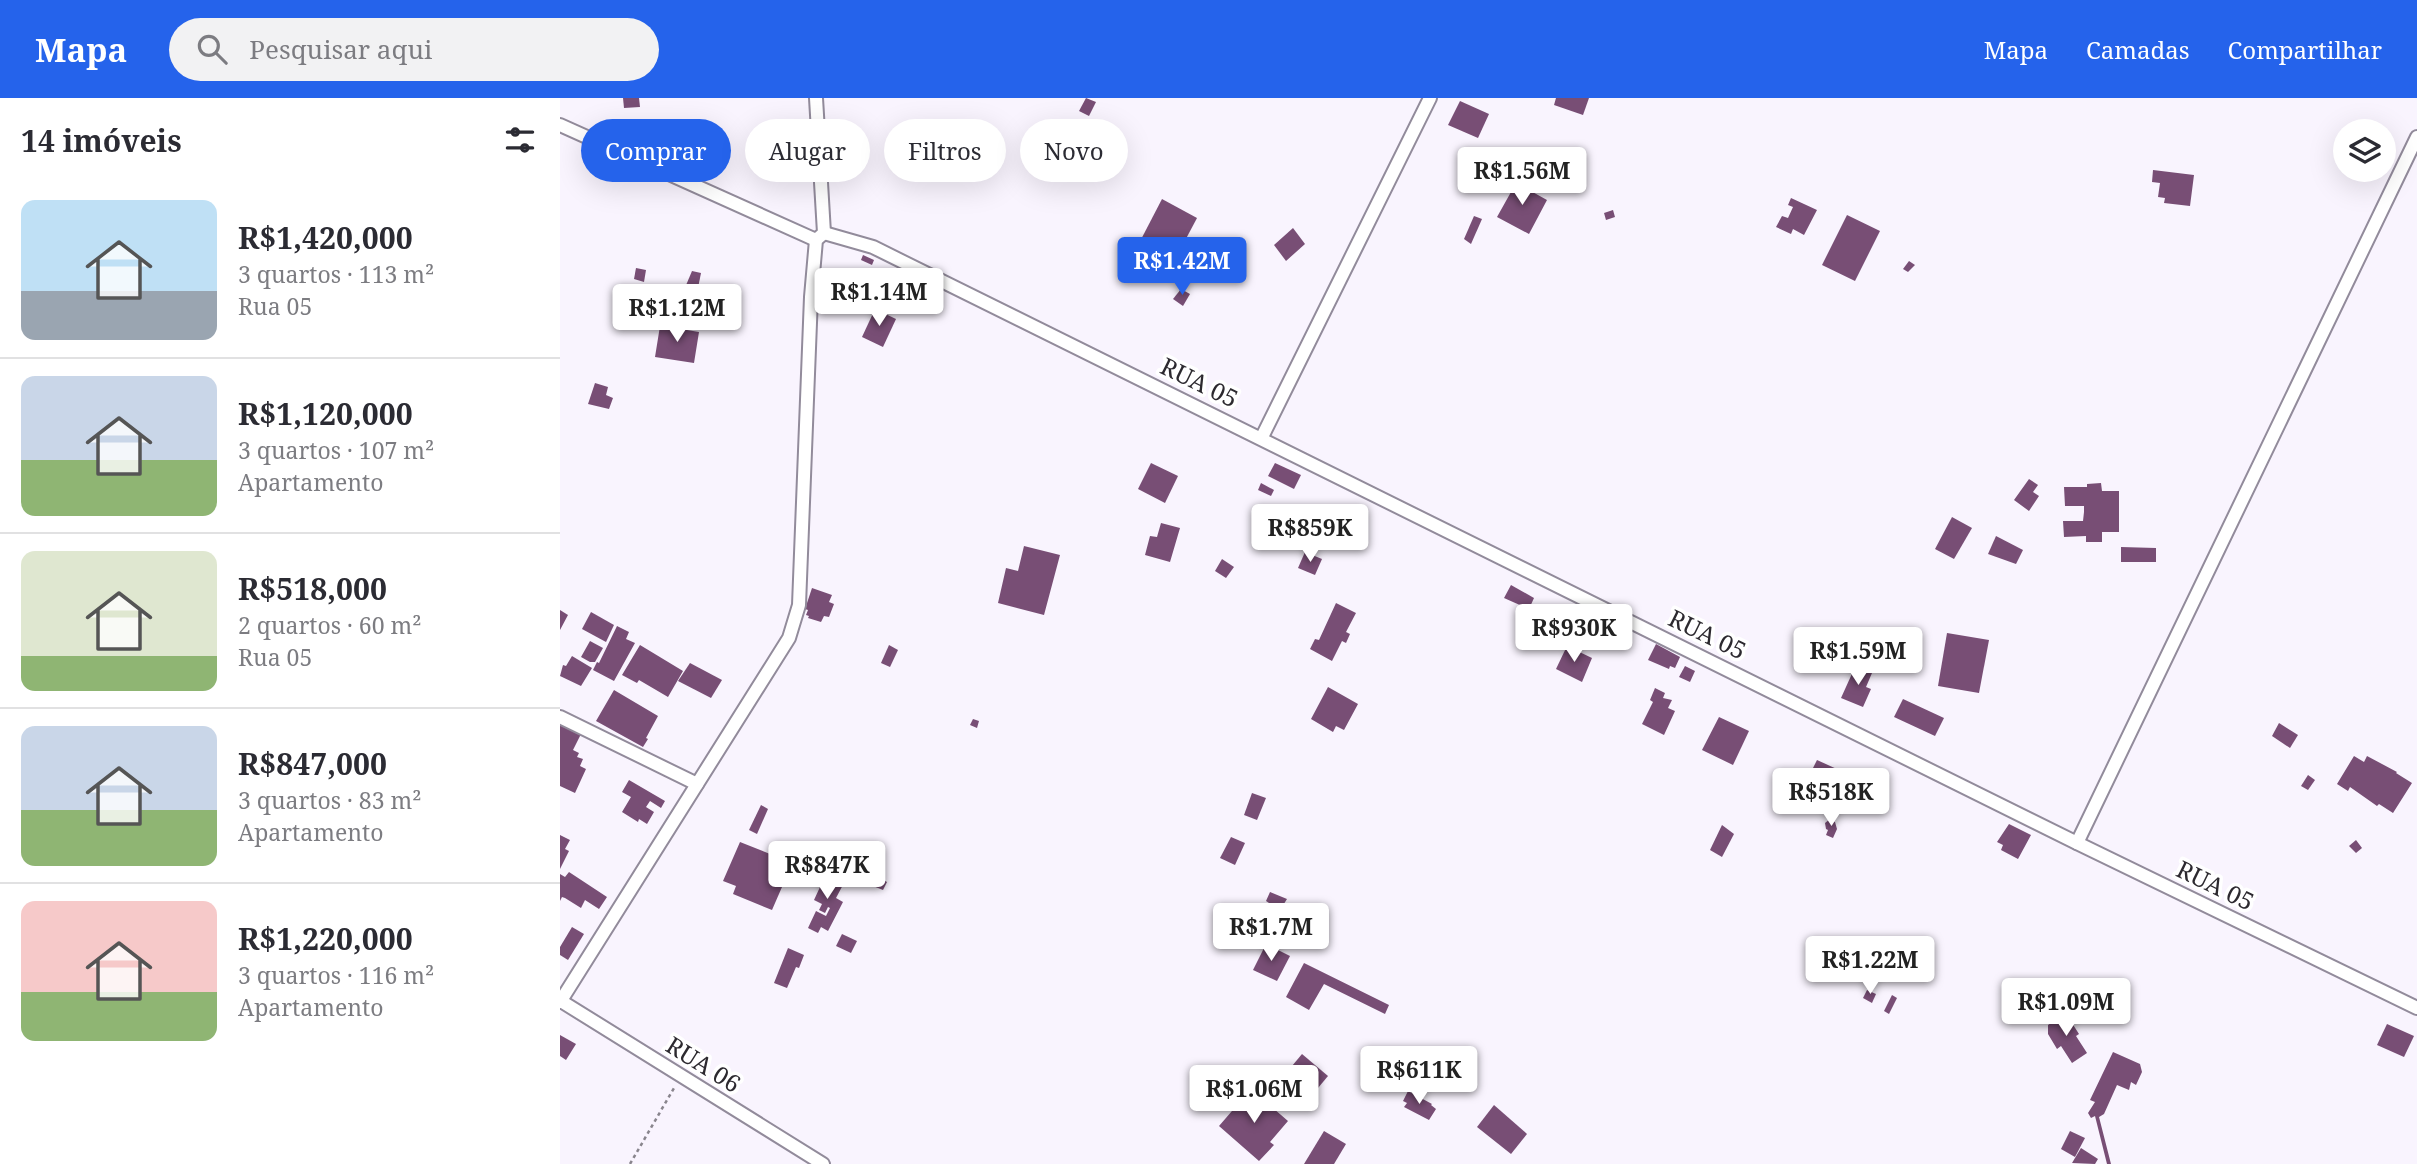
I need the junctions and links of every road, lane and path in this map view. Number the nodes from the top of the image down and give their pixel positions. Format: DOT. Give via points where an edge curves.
graph roads {
  1 [pos="816,98"];
  2 [pos="1430,98"];
  3 [pos="560,125"];
  4 [pos="2417,137"];
  5 [pos="820,236"];
  6 [pos="1262,437"];
  7 [pos="560,717"];
  8 [pos="697,784"];
  9 [pos="2077,842"];
  10 [pos="560,1002"];
  11 [pos="2417,1008"];
  12 [pos="681,1076"];
  13 [pos="630,1164"];
  14 [pos="823,1164"];
  1 -- 5 [label="street"];
  2 -- 6 [label="street"];
  3 -- 5 [label="street, RUA 05"];
  4 -- 9 [label="street"];
  5 -- 6 [label="street, RUA 05" via="873,247"];
  5 -- 8 [label="street" via="811,297 799,605 789,638"];
  6 -- 9 [label="street, RUA 05"];
  7 -- 8 [label="street"];
  8 -- 10 [label="street"];
  9 -- 11 [label="street, RUA 05"];
  10 -- 12 [label="street, RUA 06"];
  12 -- 13 [label="path"];
  12 -- 14 [label="street, RUA 06"];
}
